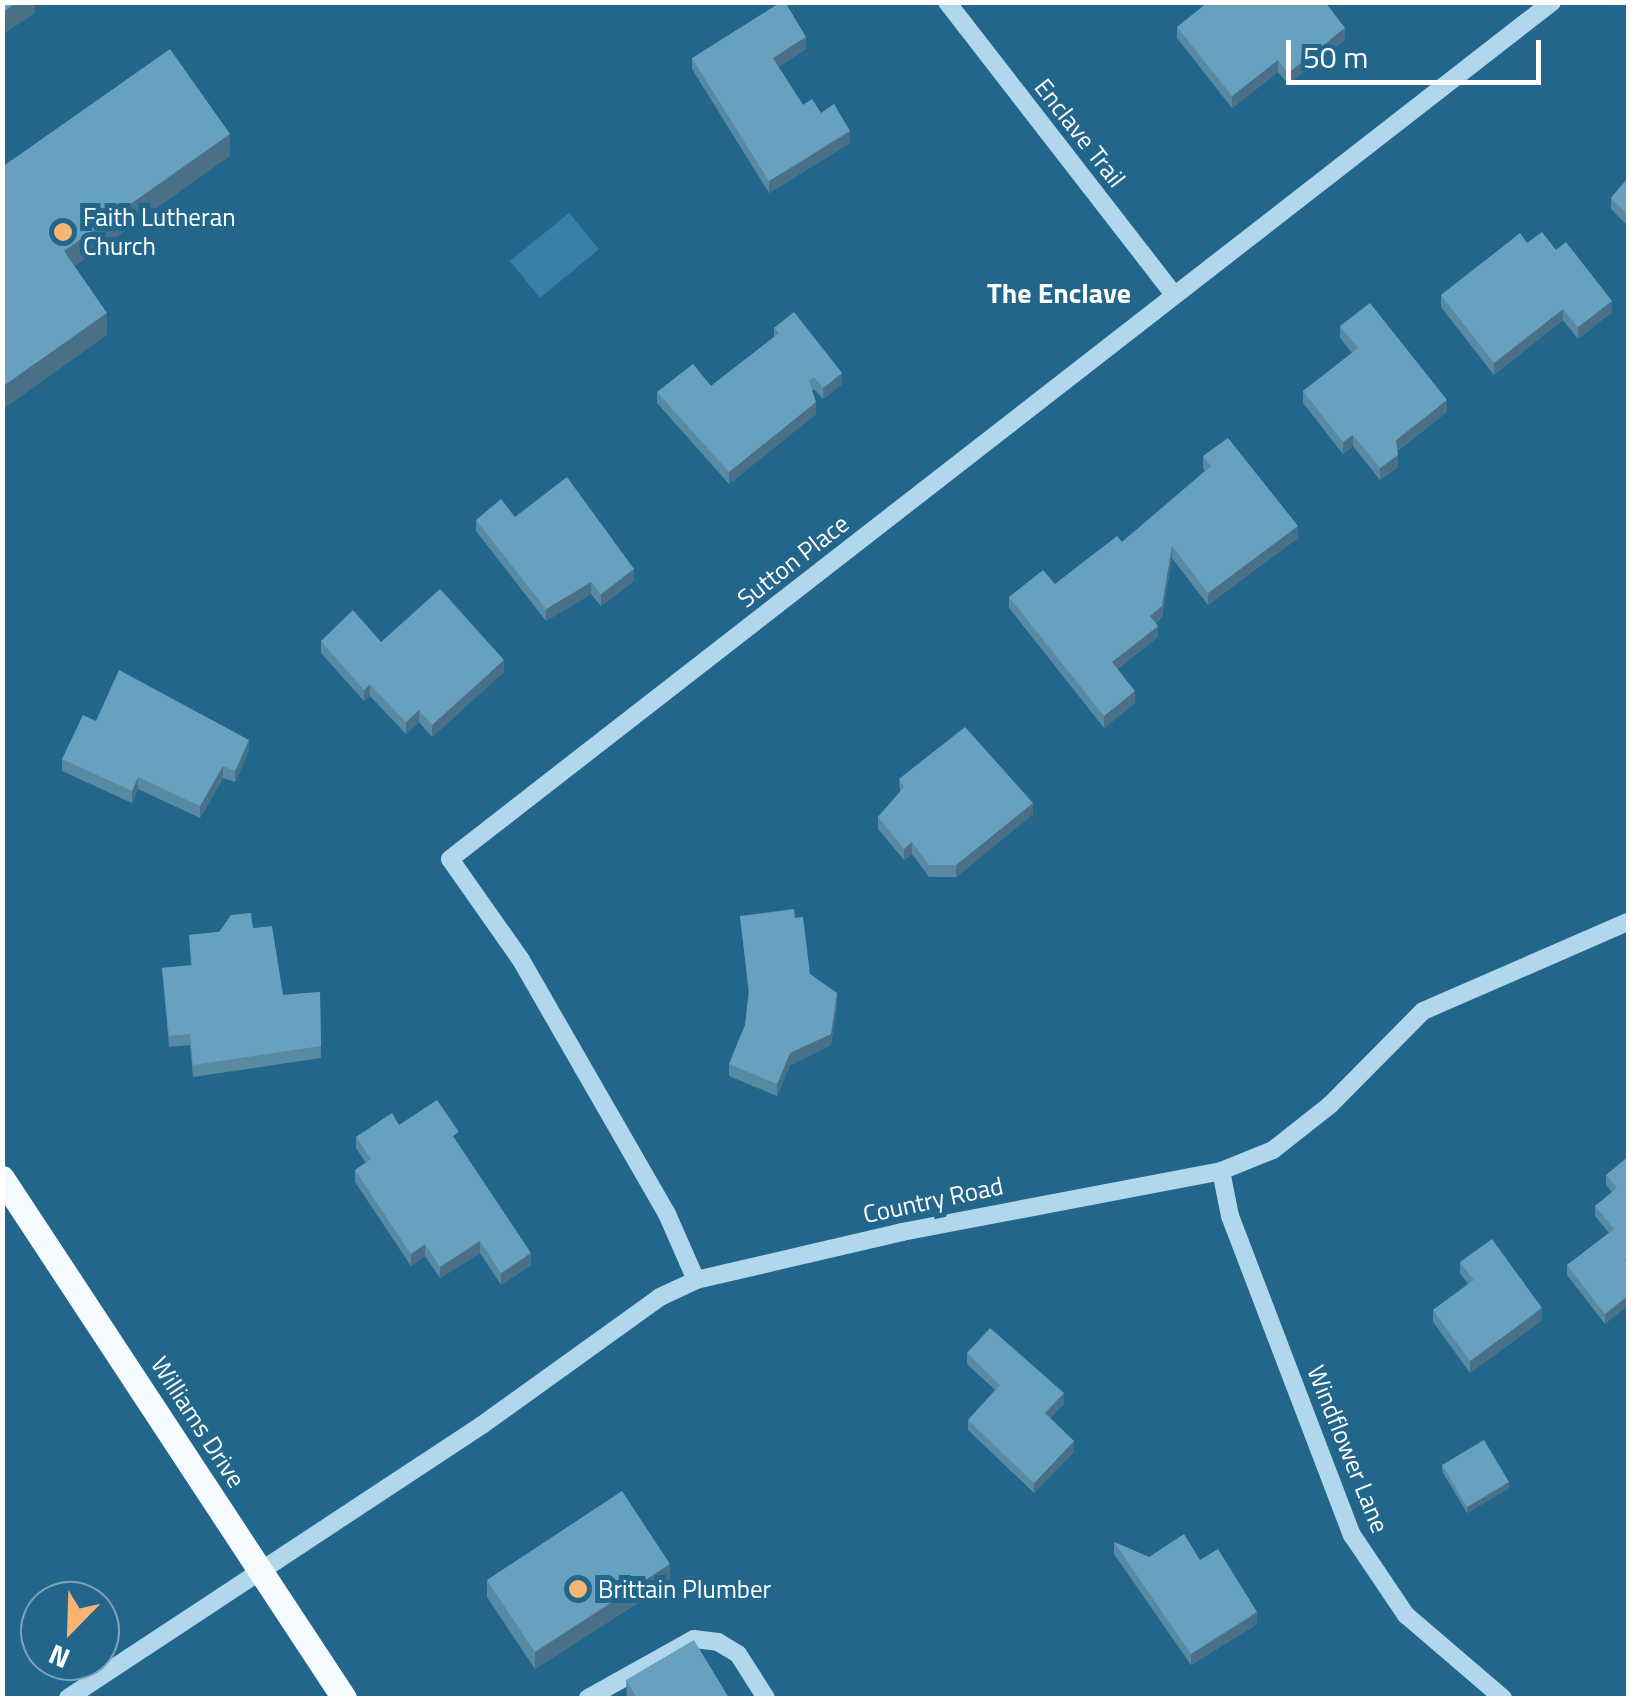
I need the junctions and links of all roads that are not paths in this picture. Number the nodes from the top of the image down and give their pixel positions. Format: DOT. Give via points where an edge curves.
graph roads {
  1 [pos="946,2"];
  2 [pos="1552,2"];
  3 [pos="1174,295"];
  4 [pos="1628,922"];
  5 [pos="1221,1171"];
  6 [pos="2,1178"];
  7 [pos="696,1280"];
  8 [pos="258,1567"];
  9 [pos="68,1698"];
  10 [pos="344,1698"];
  11 [pos="588,1698"];
  12 [pos="766,1698"];
  13 [pos="1503,1698"];
  1 -- 3 [label="street, Enclave Trail"];
  2 -- 3 [label="street, Sutton Place"];
  3 -- 7 [label="street, Sutton Place" via="450,859 530,976 667,1214"];
  4 -- 5 [label="street, Country Road" via="1422,1011 1334,1102 1273,1150"];
  5 -- 7 [label="street, Country Road" via="919,1228"];
  5 -- 13 [label="street, Windflower Lane" via="1230,1216 1352,1535 1406,1614"];
  6 -- 8 [label="main road, Williams Drive"];
  7 -- 8 [label="street, Country Road"];
  8 -- 9 [label="street, Country Road"];
  8 -- 10 [label="main road, Williams Drive"];
  11 -- 12 [label="street" via="694,1639 738,1654"];
}
